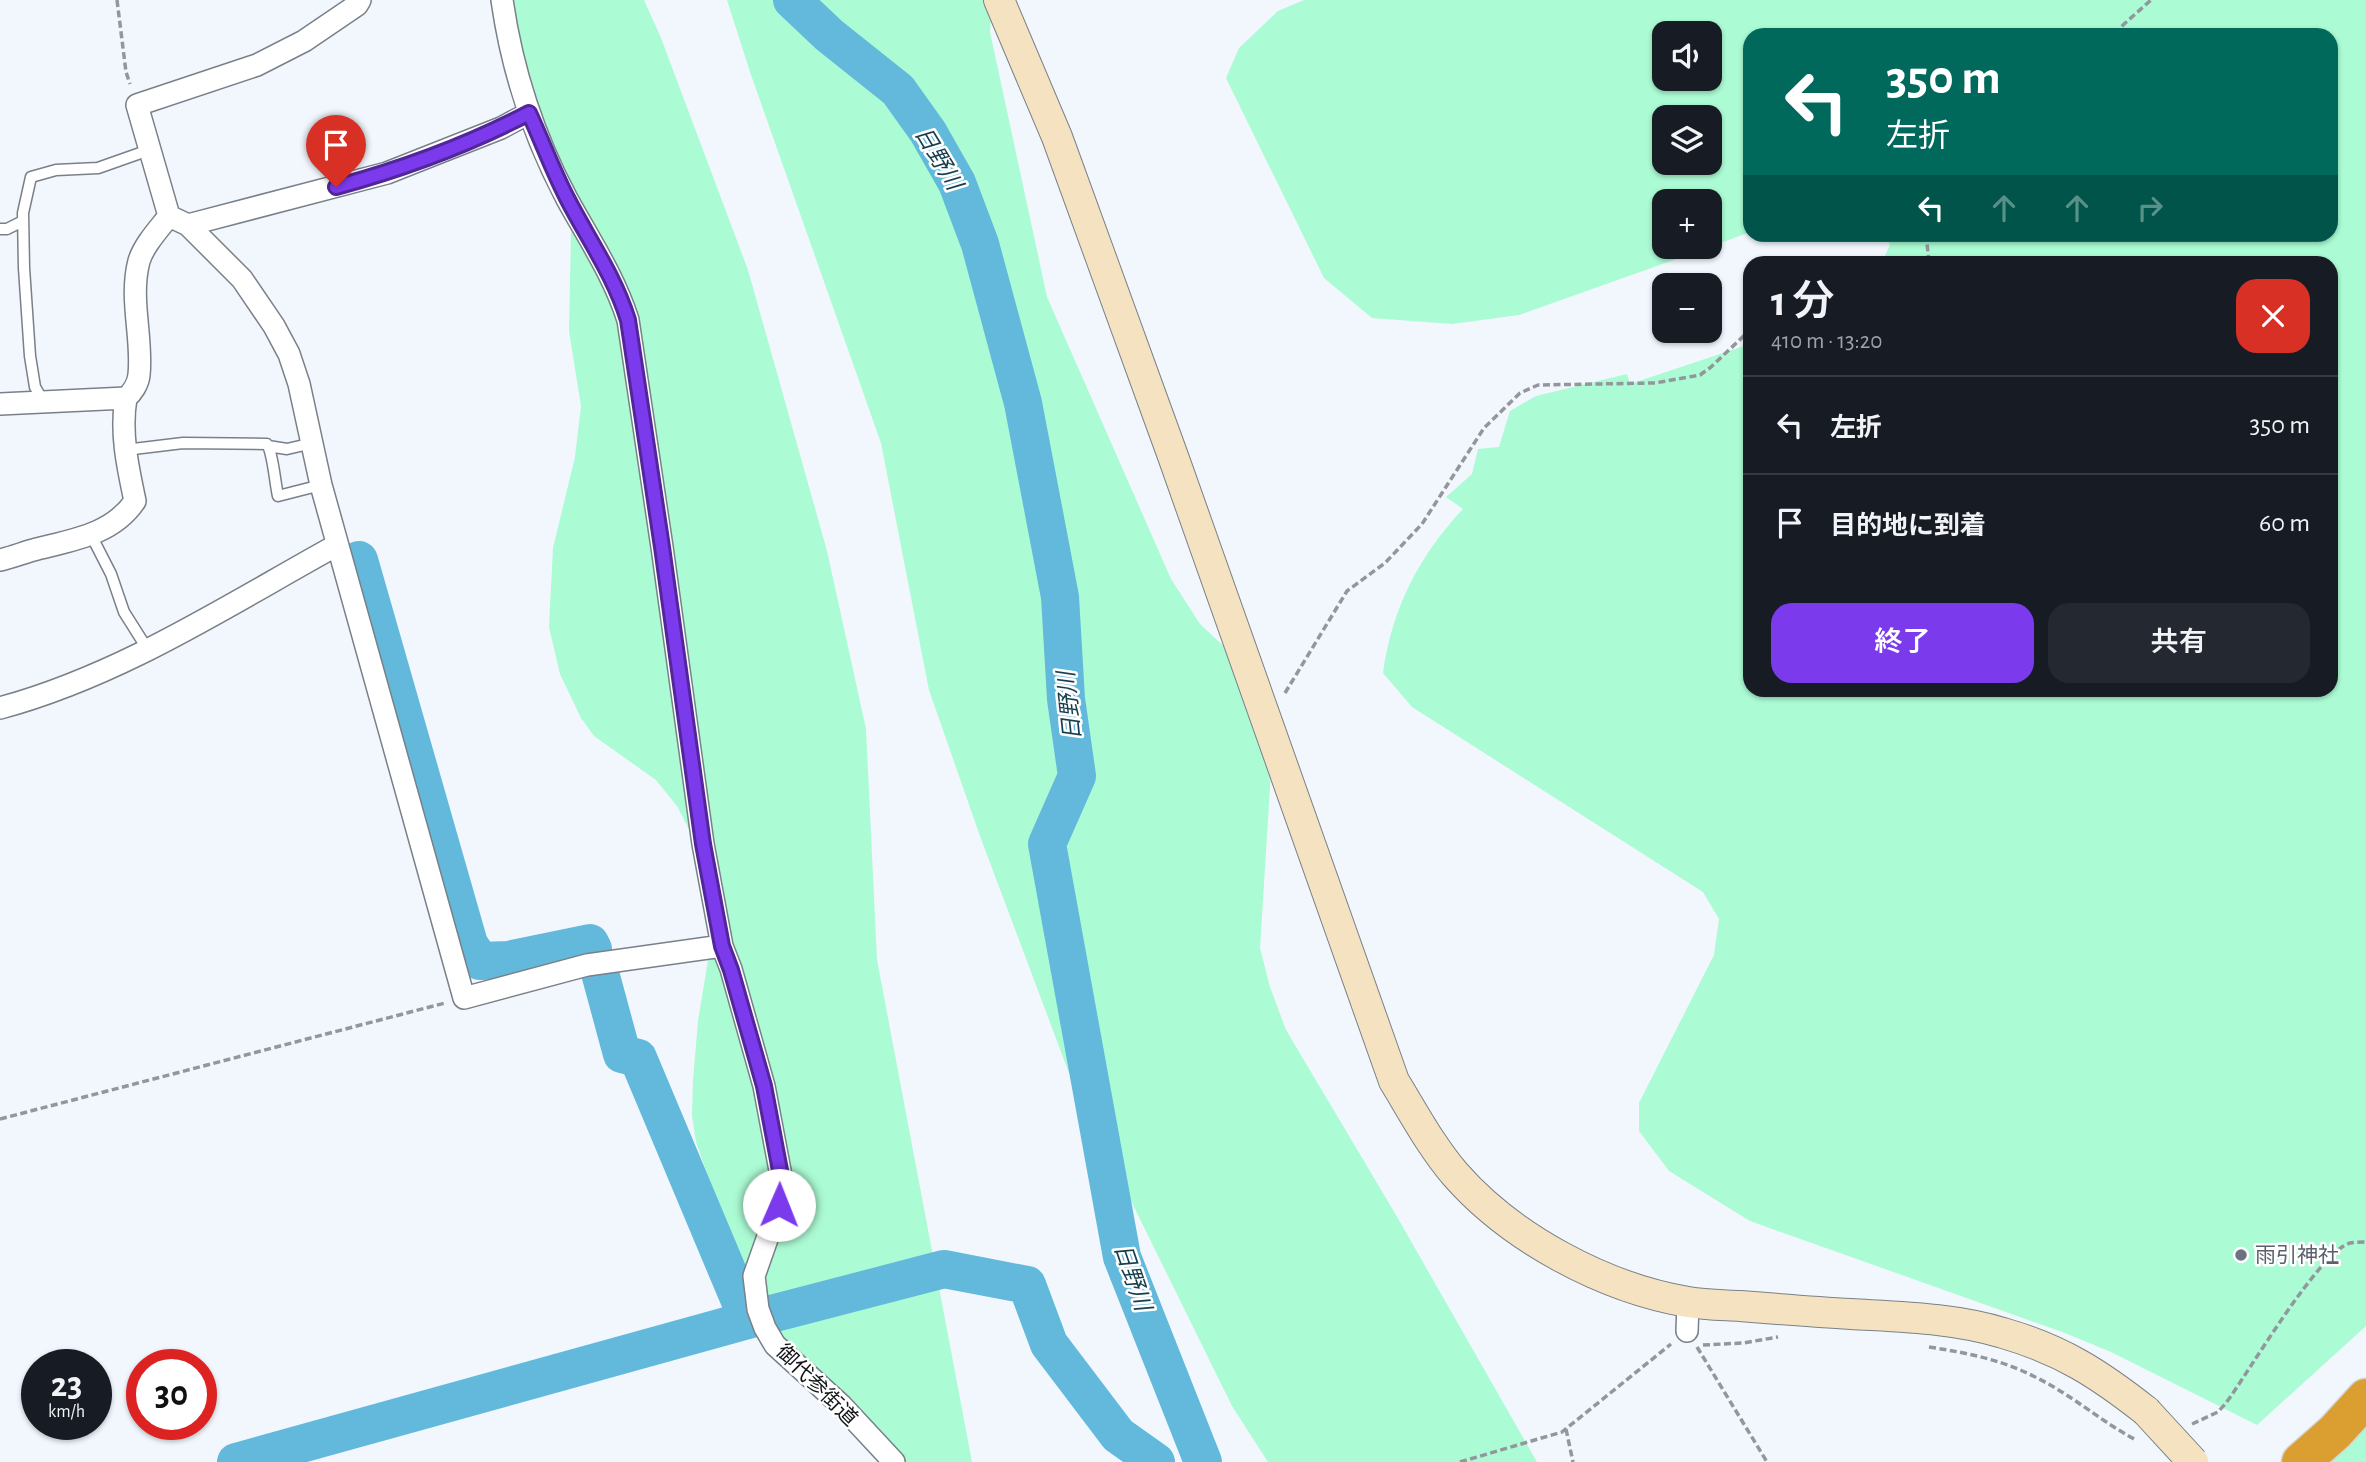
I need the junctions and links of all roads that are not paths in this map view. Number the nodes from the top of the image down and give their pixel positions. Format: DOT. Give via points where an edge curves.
graph roads {
  1 [pos="360,0"];
  2 [pos="502,0"];
  3 [pos="999,0"];
  4 [pos="529,113"];
  5 [pos="149,150"];
  6 [pos="169,216"];
  7 [pos="23,221"];
  8 [pos="188,225"];
  9 [pos="0,229"];
  10 [pos="126,398"];
  11 [pos="43,401"];
  12 [pos="0,404"];
  13 [pos="313,443"];
  14 [pos="268,446"];
  15 [pos="125,450"];
  16 [pos="321,485"];
  17 [pos="91,535"];
  18 [pos="337,545"];
  19 [pos="0,560"];
  20 [pos="148,650"];
  21 [pos="0,708"];
  22 [pos="722,946"];
  23 [pos="2366,1398"];
  24 [pos="894,1462"];
  25 [pos="2193,1462"];
  26 [pos="2301,1462"];
  1 -- 5 [label="street" via="304,41 257,65 137,105"];
  2 -- 4 [label="street, 御代参街道" via="517,79"];
  3 -- 25 [label="street, bridge" via="1057,137 1394,1081 1455,1174 1505,1220 1564,1258 1687,1317 1889,1316 2001,1332 2055,1350 2103,1377 2146,1411"];
  4 -- 8 [label="street" via="387,173"];
  4 -- 22 [label="street, 御代参街道" via="567,199 621,296 628,320 703,844"];
  5 -- 6 [label="street"];
  5 -- 7 [label="lane" via="98,168 56,170 31,177"];
  6 -- 8 [label="street"];
  6 -- 10 [label="street" via="139,260 139,377"];
  7 -- 9 [label="lane"];
  7 -- 11 [label="lane" via="30,356 35,387"];
  8 -- 13 [label="street" via="242,279 274,326 289,354"];
  10 -- 11 [label="street"];
  10 -- 15 [label="street"];
  11 -- 12 [label="street"];
  13 -- 14 [label="lane" via="287,449"];
  13 -- 16 [label="street"];
  14 -- 15 [label="lane" via="183,443"];
  14 -- 16 [label="lane" via="278,496"];
  15 -- 17 [label="street" via="135,501 120,518"];
  16 -- 18 [label="street"];
  17 -- 19 [label="street"];
  17 -- 20 [label="lane" via="124,612"];
  18 -- 20 [label="street"];
  18 -- 22 [label="street" via="464,998 587,965"];
  20 -- 21 [label="street" via="72,686"];
  22 -- 24 [label="street, 御代参街道" via="764,1086 782,1181 779,1205 754,1276 761,1319 775,1345 822,1386"];
  23 -- 26 [label="highway"];
}
